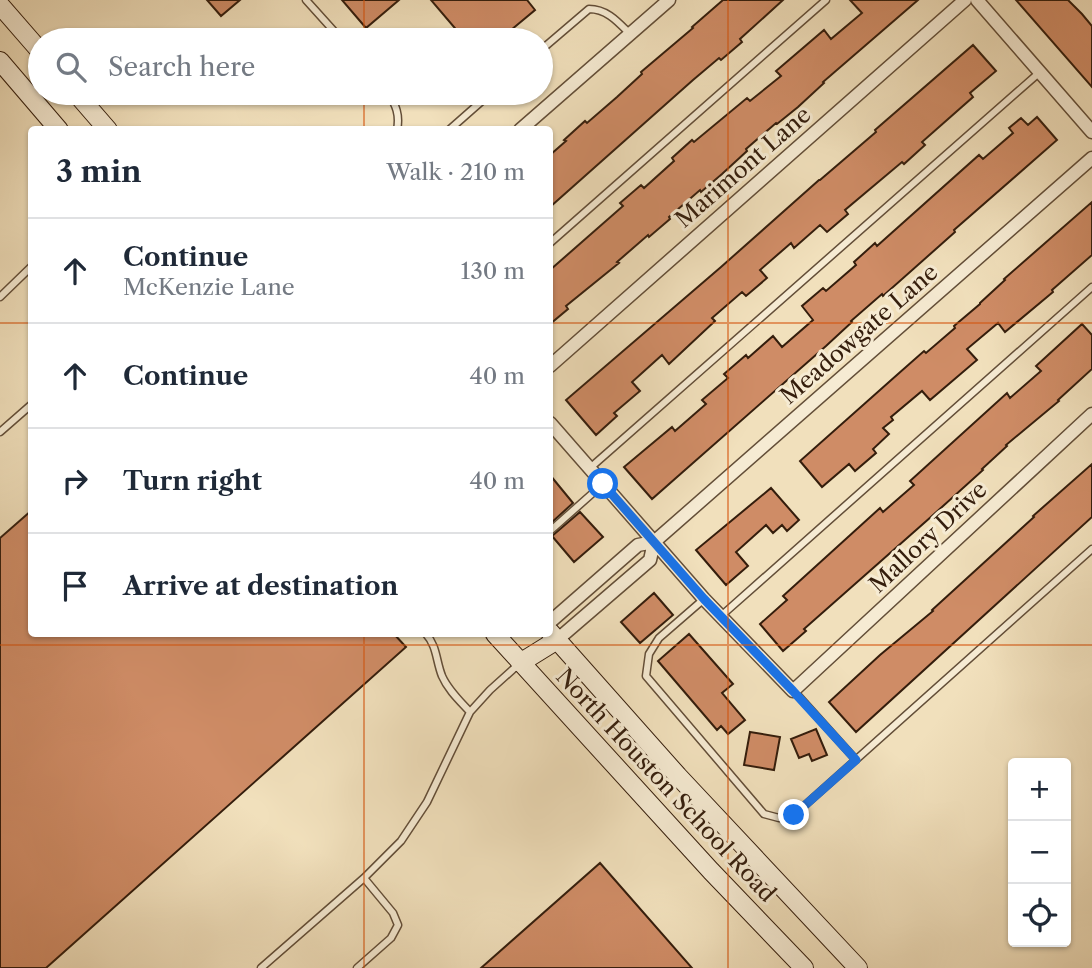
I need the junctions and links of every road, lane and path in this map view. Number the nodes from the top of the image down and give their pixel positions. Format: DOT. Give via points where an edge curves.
graph roads {
  1 [pos="306,0"];
  2 [pos="669,0"];
  3 [pos="826,0"];
  4 [pos="965,0"];
  5 [pos="977,0"];
  6 [pos="0,5"];
  7 [pos="331,28"];
  8 [pos="630,34"];
  9 [pos="28,37"];
  10 [pos="553,40"];
  11 [pos="0,61"];
  12 [pos="1040,72"];
  13 [pos="28,94"];
  14 [pos="553,101"];
  15 [pos="38,105"];
  16 [pos="86,105"];
  17 [pos="395,105"];
  18 [pos="477,105"];
  19 [pos="549,105"];
  20 [pos="56,126"];
  21 [pos="105,126"];
  22 [pos="398,126"];
  23 [pos="454,126"];
  24 [pos="525,126"];
  25 [pos="1092,132"];
  26 [pos="1092,158"];
  27 [pos="553,240"];
  28 [pos="28,270"];
  29 [pos="1092,287"];
  30 [pos="0,297"];
  31 [pos="553,363"];
  32 [pos="28,408"];
  33 [pos="1092,414"];
  34 [pos="553,426"];
  35 [pos="0,432"];
  36 [pos="590,468"];
  37 [pos="603,484"];
  38 [pos="553,528"];
  39 [pos="654,542"];
  40 [pos="1092,549"];
  41 [pos="704,599"];
  42 [pos="721,616"];
  43 [pos="553,619"];
  44 [pos="553,632"];
  45 [pos="429,637"];
  46 [pos="498,637"];
  47 [pos="547,637"];
  48 [pos="551,637"];
  49 [pos="520,663"];
  50 [pos="793,691"];
  51 [pos="470,712"];
  52 [pos="856,760"];
  53 [pos="364,878"];
  54 [pos="261,968"];
  55 [pos="357,968"];
  56 [pos="804,968"];
  57 [pos="858,968"];
  1 -- 7 [label="lane"];
  2 -- 8 [label="street"];
  3 -- 27 [label="lane"];
  4 -- 31 [label="street, Marimont Lane"];
  5 -- 12 [label="street"];
  6 -- 9 [label="main road"];
  8 -- 10 [label="lane" via="610,16 589,9"];
  8 -- 14 [label="street"];
  11 -- 13 [label="main road"];
  12 -- 25 [label="street"];
  12 -- 36 [label="lane"];
  15 -- 20 [label="main road"];
  16 -- 21 [label="main road"];
  17 -- 22 [label="lane"];
  18 -- 23 [label="lane"];
  19 -- 24 [label="street"];
  26 -- 39 [label="street, Meadowgate Lane"];
  28 -- 30 [label="lane"];
  29 -- 42 [label="lane"];
  32 -- 35 [label="lane"];
  33 -- 50 [label="street, Mallory Drive"];
  34 -- 36 [label="street"];
  36 -- 37 [label="street"];
  37 -- 38 [label="lane"];
  37 -- 39 [label="street"];
  39 -- 41 [label="street"];
  39 -- 43 [label="street, Meadowgate Lane" via="638,545"];
  39 -- 44 [label="street, Meadowgate Lane" via="650,560"];
  40 -- 52 [label="lane"];
  41 -- 42 [label="street"];
  41 -- 52 [label="lane" via="659,638 649,654 646,676 764,814 794,815"];
  42 -- 50 [label="street"];
  45 -- 51 [label="lane" via="447,687"];
  46 -- 49 [label="main road, North Houston School Road"];
  47 -- 49 [label="main road"];
  48 -- 57 [label="main road, North Houston School Road"];
  49 -- 51 [label="lane"];
  49 -- 56 [label="main road, North Houston School Road"];
  50 -- 52 [label="lane"];
  51 -- 53 [label="lane" via="426,802 401,841"];
  53 -- 54 [label="lane"];
  53 -- 55 [label="lane" via="398,925 391,938"];
}
